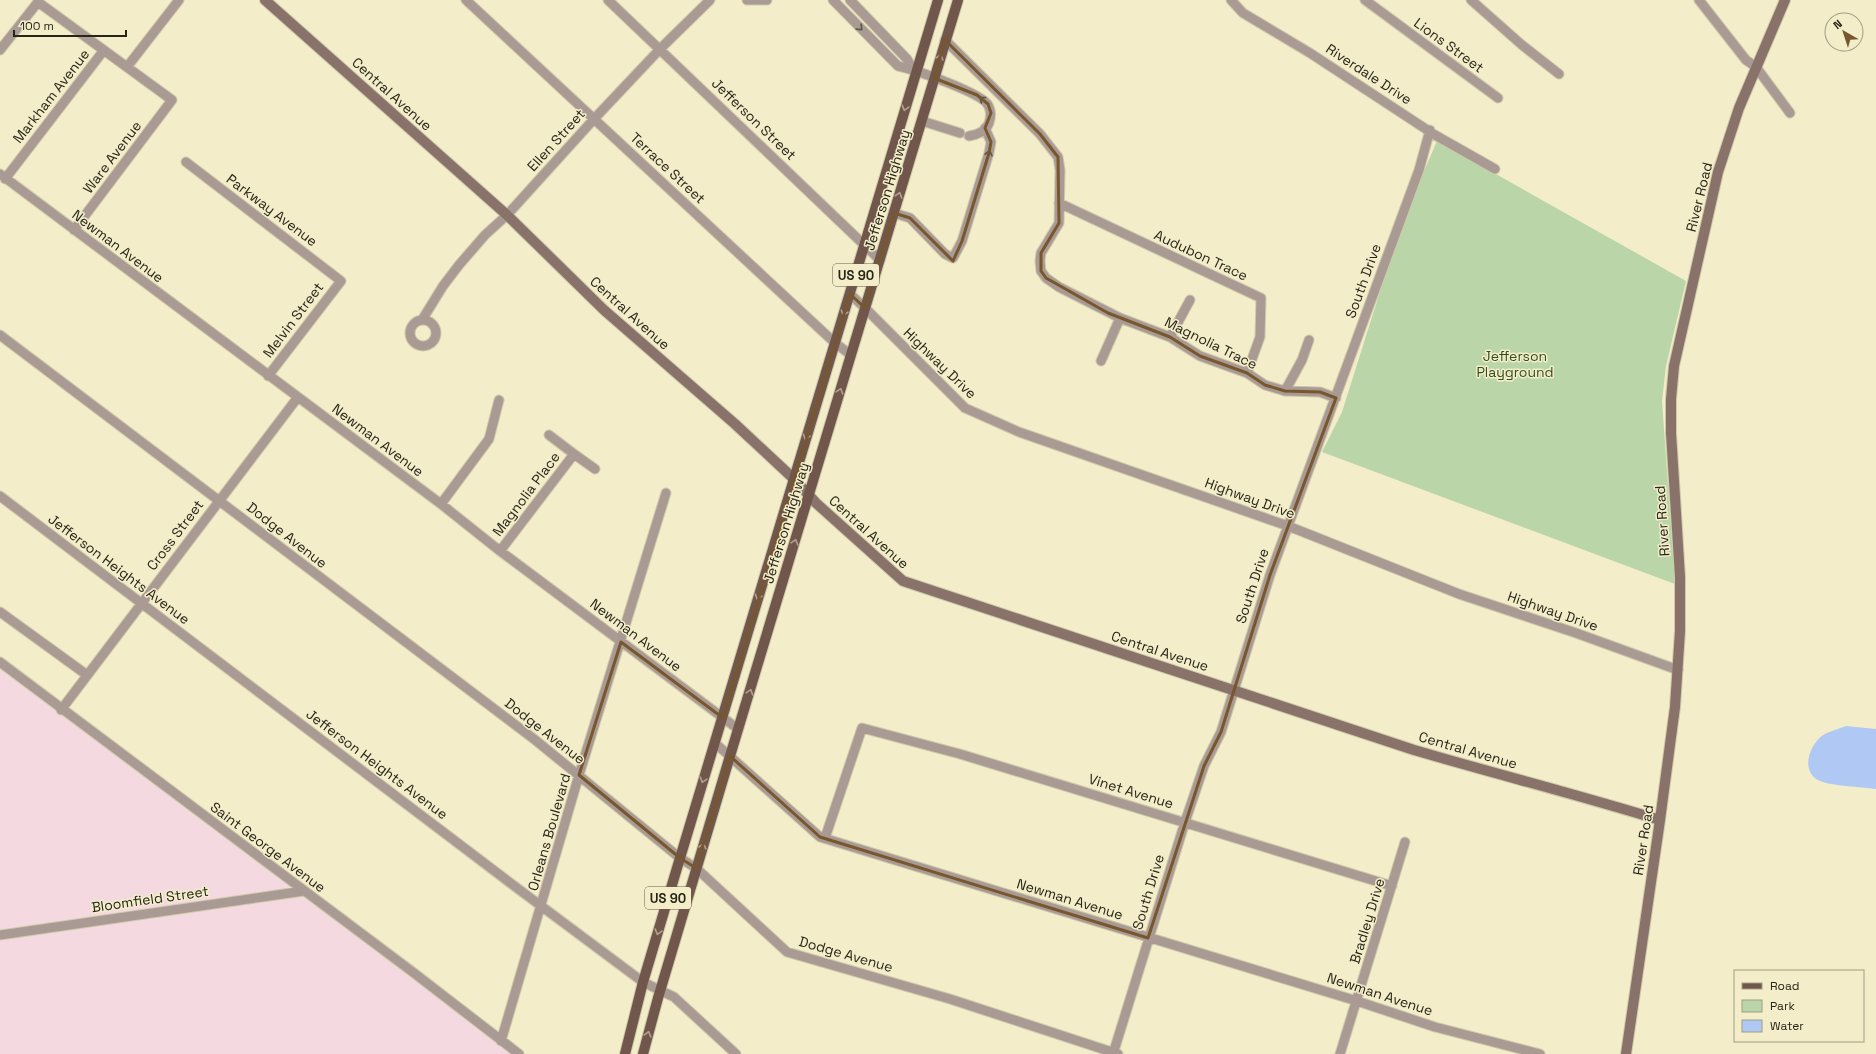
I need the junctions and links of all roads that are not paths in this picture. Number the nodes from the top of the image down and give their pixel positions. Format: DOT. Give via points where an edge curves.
graph roads {
  1 [pos="179,0"];
  2 [pos="265,0"];
  3 [pos="466,0"];
  4 [pos="608,0"];
  5 [pos="710,0"];
  6 [pos="747,0"];
  7 [pos="767,0"];
  8 [pos="833,0"];
  9 [pos="850,0"];
  10 [pos="938,0"];
  11 [pos="958,0"];
  12 [pos="1231,0"];
  13 [pos="1365,0"];
  14 [pos="1471,0"];
  15 [pos="1699,0"];
  16 [pos="1785,0"];
  17 [pos="945,40"];
  18 [pos="661,48"];
  19 [pos="0,50"];
  20 [pos="104,50"];
  21 [pos="127,67"];
  22 [pos="1756,67"];
  23 [pos="914,69"];
  24 [pos="1559,74"];
  25 [pos="934,78"];
  26 [pos="1498,98"];
  27 [pos="1790,113"];
  28 [pos="594,119"];
  29 [pos="922,121"];
  30 [pos="985,128"];
  31 [pos="1430,130"];
  32 [pos="960,132"];
  33 [pos="969,136"];
  34 [pos="186,162"];
  35 [pos="1495,169"];
  36 [pos="3,176"];
  37 [pos="1059,203"];
  38 [pos="894,214"];
  39 [pos="507,215"];
  40 [pos="74,230"];
  41 [pos="865,245"];
  42 [pos="880,260"];
  43 [pos="341,281"];
  44 [pos="850,294"];
  45 [pos="1190,300"];
  46 [pos="865,308"];
  47 [pos="1120,318"];
  48 [pos="422,320"];
  49 [pos="0,335"];
  50 [pos="1170,337"];
  51 [pos="1309,340"];
  52 [pos="835,343"];
  53 [pos="851,355"];
  54 [pos="1101,361"];
  55 [pos="1247,373"];
  56 [pos="268,376"];
  57 [pos="1285,391"];
  58 [pos="298,398"];
  59 [pos="1336,398"];
  60 [pos="499,400"];
  61 [pos="549,435"];
  62 [pos="574,454"];
  63 [pos="595,469"];
  64 [pos="794,480"];
  65 [pos="666,493"];
  66 [pos="0,496"];
  67 [pos="809,496"];
  68 [pos="220,501"];
  69 [pos="441,504"];
  70 [pos="1288,526"];
  71 [pos="500,551"];
  72 [pos="141,603"];
  73 [pos="0,612"];
  74 [pos="621,642"];
  75 [pos="0,662"];
  76 [pos="1678,670"];
  77 [pos="87,675"];
  78 [pos="1234,690"];
  79 [pos="61,710"];
  80 [pos="723,718"];
  81 [pos="738,729"];
  82 [pos="715,743"];
  83 [pos="730,756"];
  84 [pos="579,775"];
  85 [pos="1660,820"];
  86 [pos="1185,822"];
  87 [pos="825,838"];
  88 [pos="1406,842"];
  89 [pos="680,858"];
  90 [pos="696,868"];
  91 [pos="1392,886"];
  92 [pos="304,891"];
  93 [pos="541,906"];
  94 [pos="0,935"];
  95 [pos="1148,938"];
  96 [pos="643,982"];
  97 [pos="660,991"];
  98 [pos="1357,1001"];
  99 [pos="501,1041"];
  100 [pos="518,1054"];
  101 [pos="625,1054"];
  102 [pos="643,1054"];
  103 [pos="736,1054"];
  104 [pos="1115,1054"];
  105 [pos="1340,1054"];
  106 [pos="1540,1054"];
  107 [pos="1626,1054"];
  1 -- 21 [label="street"];
  2 -- 39 [label="main road, Central Avenue"];
  3 -- 28 [label="street, Terrace Street"];
  4 -- 18 [label="street, Jefferson Street"];
  5 -- 18 [label="street, Ellen Street"];
  6 -- 7 [label="street"];
  8 -- 23 [label="street, one-way" via="898,66"];
  9 -- 23 [label="street"];
  10 -- 23 [label="main road, Jefferson Highway / US 90"];
  11 -- 17 [label="main road, Jefferson Highway / US 90"];
  12 -- 31 [label="street, Riverdale Drive" via="1243,14 1310,53"];
  13 -- 26 [label="street, Lions Street"];
  14 -- 24 [label="street"];
  15 -- 22 [label="street" via="1746,60"];
  16 -- 22 [label="main road, River Road"];
  25 -- 17 [label="main road, Jefferson Highway / US 90, one-way"];
  17 -- 37 [label="street" via="1040,134 1058,157"];
  18 -- 28 [label="street, Ellen Street"];
  18 -- 41 [label="street, Jefferson Street"];
  19 -- 20 [label="street" via="38,2"];
  20 -- 21 [label="street"];
  20 -- 36 [label="street, Markham Avenue"];
  21 -- 40 [label="street, Ware Avenue" via="172,100"];
  22 -- 27 [label="street"];
  22 -- 76 [label="main road, River Road" via="1739,108 1718,172 1674,366 1671,433 1680,577"];
  23 -- 25 [label="street"];
  23 -- 41 [label="main road, Jefferson Highway / US 90, one-way"];
  25 -- 29 [label="main road, Jefferson Highway / US 90"];
  30 -- 25 [label="street, one-way" via="989,124 991,113 988,104 977,95"];
  28 -- 39 [label="street, Ellen Street"];
  28 -- 52 [label="street, Terrace Street"];
  29 -- 32 [label="street"];
  38 -- 29 [label="main road, Jefferson Highway / US 90, one-way"];
  30 -- 33 [label="street" via="983,132"];
  38 -- 30 [label="street, one-way" via="910,218 945,254 953,258 962,241 991,142"];
  31 -- 35 [label="street, Riverdale Drive"];
  31 -- 59 [label="street, South Drive" via="1419,170"];
  34 -- 43 [label="street, Parkway Avenue"];
  36 -- 40 [label="street, Newman Avenue"];
  37 -- 47 [label="street" via="1059,223 1041,254 1041,271 1059,287"];
  37 -- 55 [label="street, Audubon Trace" via="1261,298 1260,337"];
  38 -- 42 [label="main road, Jefferson Highway / US 90"];
  39 -- 48 [label="street, Ellen Street" via="459,265"];
  39 -- 64 [label="main road, Central Avenue" via="604,310 735,424"];
  40 -- 56 [label="street, Newman Avenue"];
  41 -- 42 [label="street, Jefferson Street"];
  41 -- 44 [label="main road, Jefferson Highway / US 90"];
  42 -- 46 [label="main road, Jefferson Highway / US 90"];
  43 -- 56 [label="street, Melvin Street"];
  44 -- 46 [label="street, Highway Drive"];
  44 -- 52 [label="main road, Jefferson Highway / US 90, one-way"];
  45 -- 50 [label="street"];
  46 -- 53 [label="main road, Jefferson Highway / US 90"];
  46 -- 70 [label="street, Highway Drive" via="965,408 1019,432"];
  47 -- 50 [label="street, Magnolia Trace"];
  47 -- 54 [label="street"];
  49 -- 68 [label="street, Dodge Avenue"];
  50 -- 55 [label="street, Magnolia Trace" via="1200,356"];
  51 -- 57 [label="street" via="1302,360"];
  52 -- 53 [label="street, Terrace Street"];
  52 -- 64 [label="main road, Jefferson Highway / US 90, one-way"];
  67 -- 53 [label="main road, Jefferson Highway / US 90, one-way"];
  55 -- 57 [label="street, Magnolia Trace" via="1264,385"];
  56 -- 58 [label="street, Newman Avenue"];
  57 -- 59 [label="street, Magnolia Trace" via="1320,392"];
  58 -- 68 [label="street, Cross Street"];
  58 -- 69 [label="street, Newman Avenue"];
  59 -- 70 [label="street, South Drive"];
  60 -- 69 [label="street" via="489,439"];
  61 -- 62 [label="street, Magnolia Place"];
  62 -- 63 [label="street, Magnolia Place"];
  62 -- 71 [label="street, Magnolia Place"];
  64 -- 67 [label="main road, Central Avenue"];
  64 -- 80 [label="main road, Jefferson Highway / US 90, one-way"];
  65 -- 74 [label="street, Orleans Boulevard"];
  66 -- 72 [label="street, Jefferson Heights Avenue"];
  67 -- 78 [label="main road, Central Avenue" via="903,581"];
  81 -- 67 [label="main road, Jefferson Highway / US 90, one-way"];
  68 -- 72 [label="street, Cross Street"];
  68 -- 84 [label="street, Dodge Avenue"];
  69 -- 71 [label="street, Newman Avenue"];
  70 -- 76 [label="street, Highway Drive" via="1459,594"];
  70 -- 78 [label="street, South Drive"];
  71 -- 74 [label="street, Newman Avenue"];
  72 -- 77 [label="street, Cross Street"];
  72 -- 93 [label="street, Jefferson Heights Avenue"];
  73 -- 77 [label="street"];
  74 -- 80 [label="street, Newman Avenue"];
  74 -- 84 [label="street, Orleans Boulevard"];
  75 -- 79 [label="street, Saint George Avenue"];
  76 -- 85 [label="main road, River Road"];
  77 -- 79 [label="street, Cross Street"];
  78 -- 85 [label="main road, Central Avenue" via="1473,768 1578,795"];
  78 -- 86 [label="street, South Drive" via="1221,732 1204,766"];
  79 -- 92 [label="street, Saint George Avenue"];
  80 -- 81 [label="street, Newman Avenue"];
  80 -- 82 [label="main road, Jefferson Highway / US 90"];
  81 -- 83 [label="main road, Jefferson Highway / US 90"];
  82 -- 83 [label="street, Newman Avenue"];
  82 -- 89 [label="main road, Jefferson Highway / US 90, one-way"];
  83 -- 87 [label="street, Newman Avenue" via="820,837"];
  90 -- 83 [label="main road, Jefferson Highway / US 90, one-way"];
  84 -- 89 [label="street, Dodge Avenue"];
  84 -- 93 [label="street, Orleans Boulevard"];
  85 -- 107 [label="main road, River Road"];
  86 -- 87 [label="street, Vinet Avenue" via="960,754 862,728"];
  86 -- 91 [label="street, Vinet Avenue"];
  86 -- 95 [label="street, South Drive"];
  87 -- 95 [label="street, Newman Avenue"];
  88 -- 91 [label="street, Bradley Drive"];
  89 -- 90 [label="street, Dodge Avenue"];
  89 -- 96 [label="main road, Jefferson Highway / US 90, one-way"];
  90 -- 97 [label="main road, Jefferson Highway / US 90"];
  90 -- 104 [label="street, Dodge Avenue" via="787,952 950,998"];
  91 -- 98 [label="street, Bradley Drive"];
  92 -- 94 [label="street, Bloomfield Street"];
  92 -- 99 [label="street, Saint George Avenue"];
  93 -- 96 [label="street, Jefferson Heights Avenue"];
  93 -- 99 [label="street, Orleans Boulevard"];
  95 -- 98 [label="street, Newman Avenue"];
  95 -- 104 [label="street, South Drive"];
  96 -- 97 [label="street, Jefferson Heights Avenue"];
  96 -- 101 [label="main road, Jefferson Highway / US 90"];
  102 -- 97 [label="main road, Jefferson Highway / US 90, one-way"];
  97 -- 103 [label="street, Jefferson Heights Avenue" via="674,997 685,1006"];
  98 -- 105 [label="street, Bradley Drive"];
  98 -- 106 [label="street, Newman Avenue" via="1435,1027"];
  99 -- 100 [label="street, Saint George Avenue"];
}
